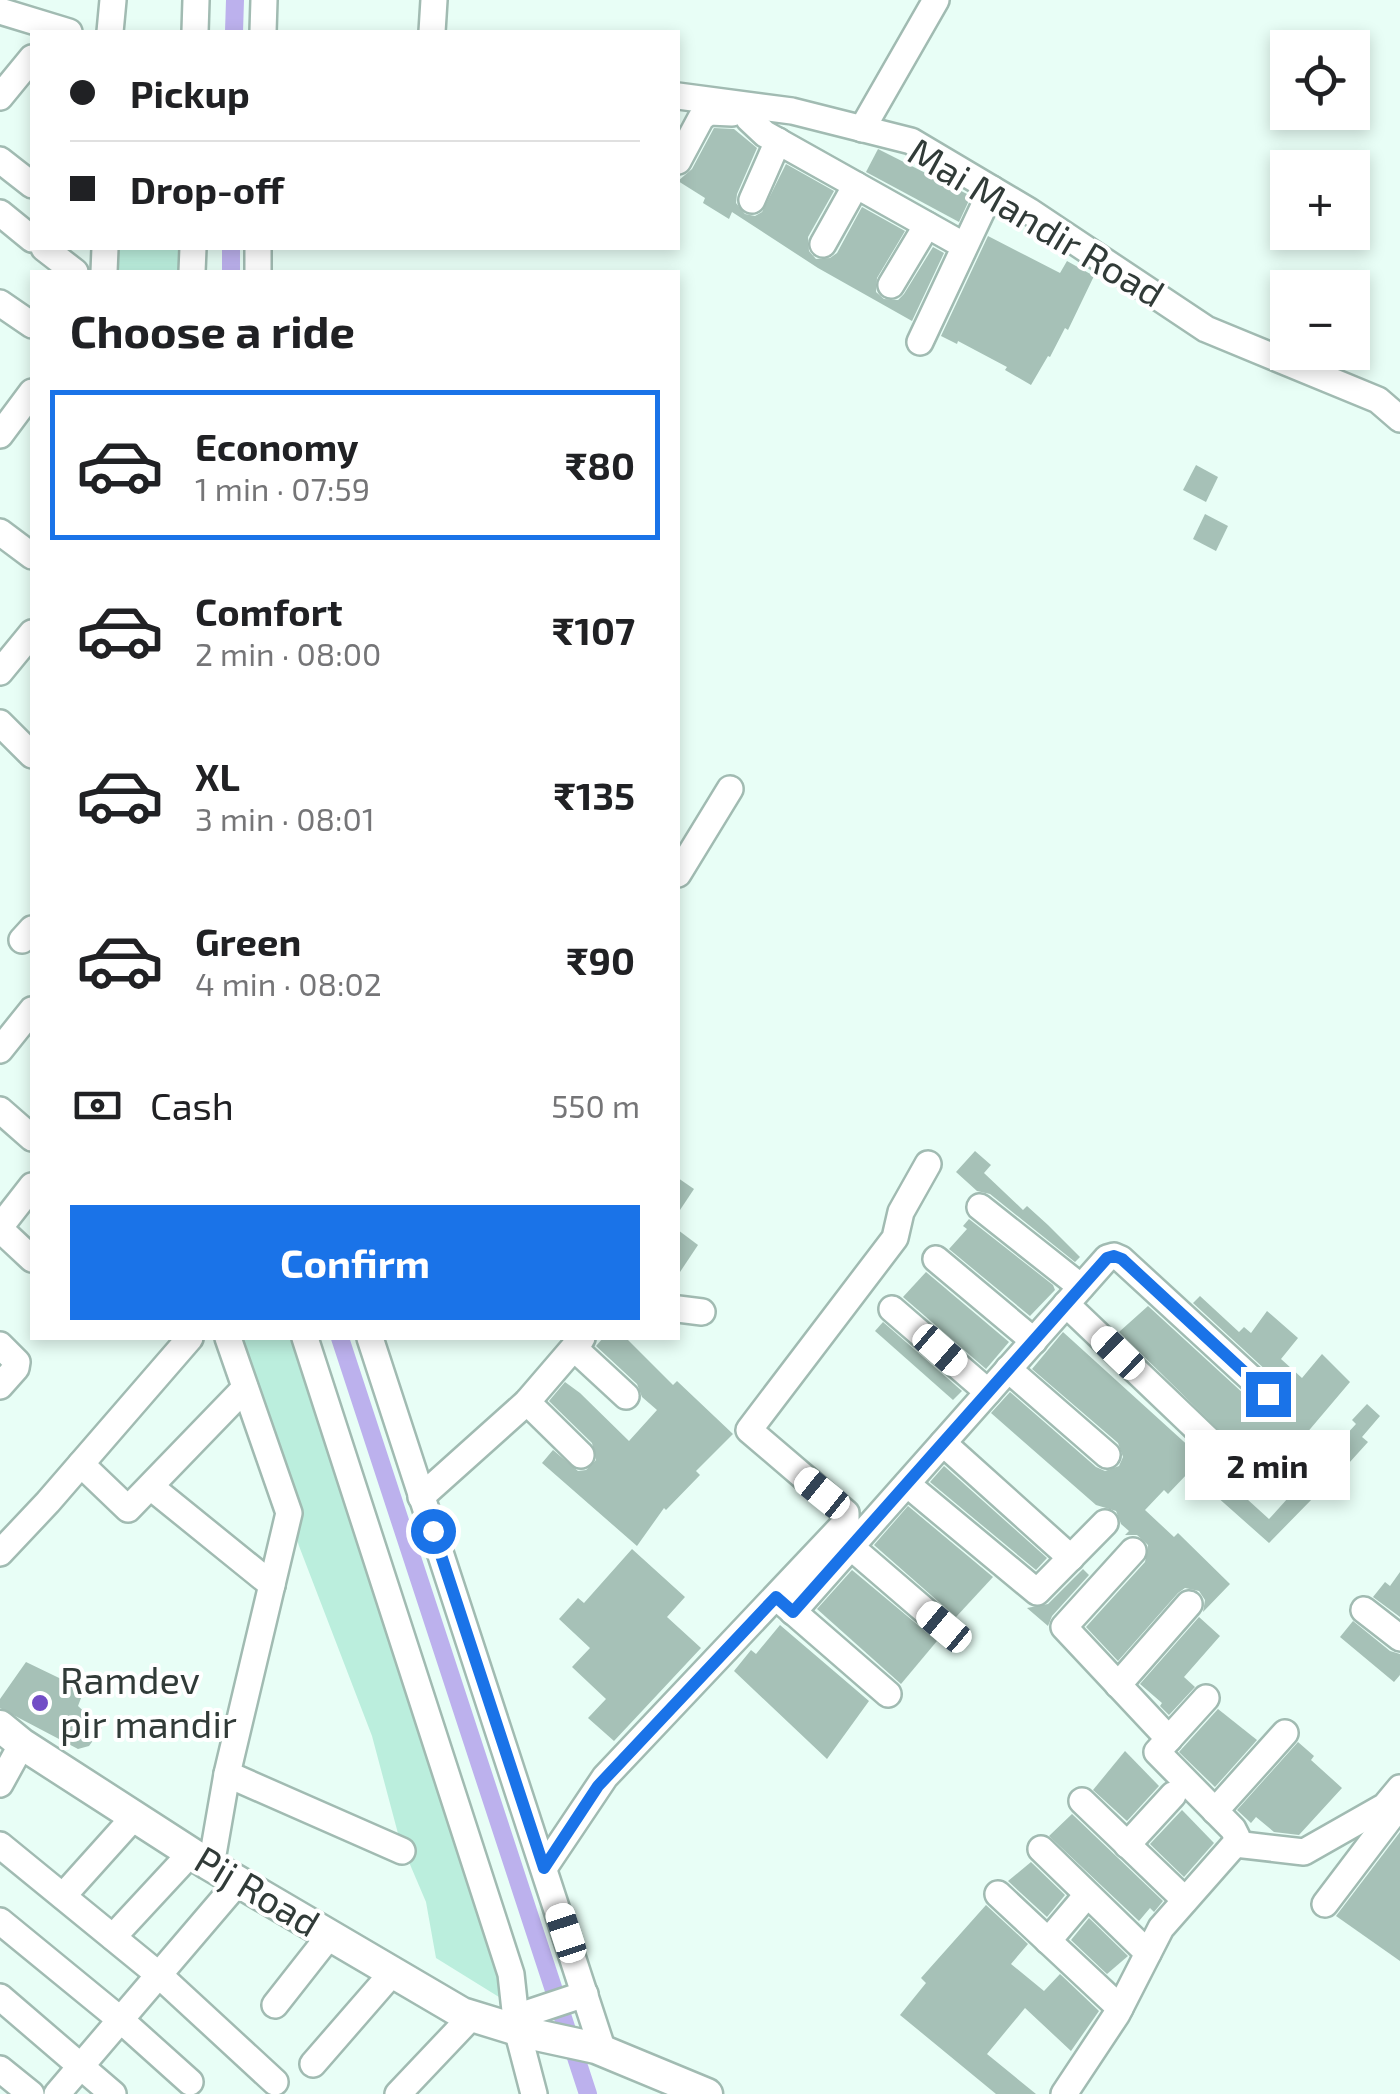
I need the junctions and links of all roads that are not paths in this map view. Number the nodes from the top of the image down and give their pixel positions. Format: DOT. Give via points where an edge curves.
graph roads {
  1 [pos="113,0"];
  2 [pos="196,0"];
  3 [pos="264,0"];
  4 [pos="434,0"];
  5 [pos="936,0"];
  6 [pos="0,12"];
  7 [pos="57,30"];
  8 [pos="110,30"];
  9 [pos="195,30"];
  10 [pos="263,30"];
  11 [pos="432,30"];
  12 [pos="30,60"];
  13 [pos="680,96"];
  14 [pos="0,97"];
  15 [pos="744,109"];
  16 [pos="862,129"];
  17 [pos="778,141"];
  18 [pos="680,157"];
  19 [pos="0,160"];
  20 [pos="30,183"];
  21 [pos="856,185"];
  22 [pos="992,190"];
  23 [pos="752,200"];
  24 [pos="0,213"];
  25 [pos="927,225"];
  26 [pos="30,236"];
  27 [pos="954,240"];
  28 [pos="824,244"];
  29 [pos="47,250"];
  30 [pos="72,270"];
  31 [pos="891,285"];
  32 [pos="0,303"];
  33 [pos="30,324"];
  34 [pos="920,342"];
  35 [pos="30,395"];
  36 [pos="1400,419"];
  37 [pos="0,435"];
  38 [pos="0,532"];
  39 [pos="29,547"];
  40 [pos="30,635"];
  41 [pos="0,672"];
  42 [pos="0,723"];
  43 [pos="30,754"];
  44 [pos="730,789"];
  45 [pos="680,871"];
  46 [pos="30,1016"];
  47 [pos="0,1050"];
  48 [pos="0,1110"];
  49 [pos="30,1136"];
  50 [pos="928,1164"];
  51 [pos="30,1189"];
  52 [pos="980,1207"];
  53 [pos="0,1228"];
  54 [pos="30,1258"];
  55 [pos="936,1258"];
  56 [pos="1074,1296"];
  57 [pos="892,1308"];
  58 [pos="188,1340"];
  59 [pos="229,1340"];
  60 [pos="306,1340"];
  61 [pos="371,1340"];
  62 [pos="1034,1341"];
  63 [pos="578,1343"];
  64 [pos="0,1344"];
  65 [pos="1008,1369"];
  66 [pos="0,1386"];
  67 [pos="246,1388"];
  68 [pos="988,1392"];
  69 [pos="1268,1394"];
  70 [pos="626,1396"];
  71 [pos="527,1402"];
  72 [pos="943,1443"];
  73 [pos="1220,1451"];
  74 [pos="581,1455"];
  75 [pos="1107,1455"];
  76 [pos="81,1464"];
  77 [pos="907,1484"];
  78 [pos="150,1487"];
  79 [pos="422,1498"];
  80 [pos="1105,1523"];
  81 [pos="851,1547"];
  82 [pos="1133,1551"];
  83 [pos="0,1553"];
  84 [pos="1071,1558"];
  85 [pos="272,1585"];
  86 [pos="1189,1604"];
  87 [pos="784,1605"];
  88 [pos="1364,1610"];
  89 [pos="944,1627"];
  90 [pos="1400,1638"];
  91 [pos="1118,1685"];
  92 [pos="888,1694"];
  93 [pos="1206,1698"];
  94 [pos="1284,1732"];
  95 [pos="11,1735"];
  96 [pos="1169,1738"];
  97 [pos="228,1774"];
  98 [pos="0,1784"];
  99 [pos="1400,1788"];
  100 [pos="1173,1795"];
  101 [pos="1082,1801"];
  102 [pos="1400,1805"];
  103 [pos="1215,1811"];
  104 [pos="134,1817"];
  105 [pos="1235,1844"];
  106 [pos="0,1845"];
  107 [pos="1128,1845"];
  108 [pos="1041,1850"];
  109 [pos="402,1851"];
  110 [pos="201,1860"];
  111 [pos="544,1868"];
  112 [pos="239,1880"];
  113 [pos="998,1894"];
  114 [pos="1087,1894"];
  115 [pos="63,1896"];
  116 [pos="1184,1900"];
  117 [pos="1325,1904"];
  118 [pos="0,1921"];
  119 [pos="330,1934"];
  120 [pos="113,1938"];
  121 [pos="1048,1941"];
  122 [pos="1148,1954"];
  123 [pos="393,1972"];
  124 [pos="160,1976"];
  125 [pos="582,1995"];
  126 [pos="0,1998"];
  127 [pos="275,2005"];
  128 [pos="1120,2008"];
  129 [pos="472,2016"];
  130 [pos="122,2021"];
  131 [pos="521,2024"];
  132 [pos="600,2049"];
  133 [pos="314,2064"];
  134 [pos="81,2067"];
  135 [pos="0,2068"];
  136 [pos="190,2082"];
  137 [pos="274,2082"];
  138 [pos="532,2093"];
  139 [pos="31,2094"];
  140 [pos="57,2094"];
  141 [pos="114,2094"];
  142 [pos="398,2094"];
  143 [pos="707,2094"];
  144 [pos="1064,2094"];
  1 -- 8 [label="street"];
  2 -- 9 [label="street"];
  3 -- 10 [label="street"];
  4 -- 11 [label="street"];
  5 -- 16 [label="street"];
  6 -- 7 [label="street"];
  12 -- 14 [label="street"];
  13 -- 15 [label="street, Mai Mandir Road"];
  15 -- 16 [label="street, Mai Mandir Road" via="792,112"];
  15 -- 17 [label="street"];
  15 -- 18 [label="street" via="701,118"];
  16 -- 22 [label="street, Mai Mandir Road" via="911,141"];
  17 -- 21 [label="street"];
  17 -- 23 [label="street"];
  19 -- 20 [label="street"];
  21 -- 25 [label="street"];
  21 -- 28 [label="street"];
  22 -- 34 [label="street"];
  22 -- 36 [label="street, Mai Mandir Road" via="1206,329 1378,400"];
  24 -- 26 [label="street"];
  25 -- 27 [label="street"];
  25 -- 31 [label="street"];
  29 -- 30 [label="street"];
  32 -- 33 [label="street"];
  35 -- 37 [label="street"];
  38 -- 39 [label="street"];
  40 -- 41 [label="street"];
  42 -- 43 [label="street"];
  44 -- 45 [label="street"];
  46 -- 47 [label="street"];
  48 -- 49 [label="street"];
  50 -- 87 [label="street" via="901,1212 895,1238 749,1430 848,1517"];
  51 -- 53 [label="street"];
  52 -- 56 [label="street"];
  53 -- 54 [label="street"];
  55 -- 62 [label="street"];
  56 -- 62 [label="street"];
  56 -- 69 [label="street" via="1107,1258 1122,1259"];
  56 -- 73 [label="street"];
  57 -- 68 [label="street"];
  58 -- 76 [label="street"];
  59 -- 67 [label="street"];
  60 -- 131 [label="street" via="511,1974"];
  61 -- 79 [label="street"];
  62 -- 65 [label="street"];
  63 -- 70 [label="street"];
  63 -- 71 [label="street"];
  64 -- 66 [label="street" via="17,1362"];
  65 -- 68 [label="street"];
  65 -- 75 [label="street"];
  67 -- 78 [label="street"];
  67 -- 85 [label="street" via="289,1514"];
  68 -- 72 [label="street"];
  71 -- 74 [label="street"];
  71 -- 79 [label="street"];
  72 -- 77 [label="street"];
  72 -- 84 [label="street"];
  76 -- 78 [label="street" via="128,1508"];
  76 -- 83 [label="street"];
  77 -- 81 [label="street"];
  77 -- 84 [label="street" via="1037,1592"];
  78 -- 85 [label="street"];
  79 -- 111 [label="street"];
  80 -- 84 [label="street"];
  81 -- 87 [label="street"];
  81 -- 89 [label="street"];
  82 -- 91 [label="street" via="1064,1627"];
  85 -- 97 [label="street"];
  86 -- 91 [label="street"];
  87 -- 92 [label="street"];
  87 -- 111 [label="street" via="598,1786"];
  88 -- 90 [label="street"];
  91 -- 96 [label="street"];
  93 -- 96 [label="street"];
  94 -- 103 [label="street"];
  95 -- 98 [label="street"];
  95 -- 104 [label="main road, Pij Road"];
  96 -- 103 [label="street" via="1158,1756"];
  97 -- 109 [label="street"];
  97 -- 110 [label="street"];
  99 -- 105 [label="street" via="1384,1806 1304,1852"];
  100 -- 107 [label="street"];
  101 -- 107 [label="street"];
  102 -- 117 [label="street"];
  103 -- 105 [label="street" via="1234,1829"];
  104 -- 110 [label="main road, Pij Road"];
  104 -- 115 [label="street"];
  105 -- 116 [label="street"];
  106 -- 115 [label="street"];
  107 -- 116 [label="street"];
  108 -- 114 [label="street"];
  110 -- 112 [label="main road, Pij Road"];
  110 -- 120 [label="street"];
  111 -- 125 [label="street"];
  112 -- 119 [label="main road, Pij Road"];
  112 -- 124 [label="street"];
  113 -- 121 [label="street"];
  114 -- 121 [label="street"];
  114 -- 122 [label="street"];
  115 -- 120 [label="street"];
  116 -- 122 [label="street"];
  118 -- 130 [label="street"];
  119 -- 123 [label="main road, Pij Road"];
  119 -- 127 [label="street"];
  120 -- 124 [label="street"];
  121 -- 128 [label="street"];
  122 -- 128 [label="street"];
  123 -- 129 [label="main road, Pij Road"];
  123 -- 133 [label="street"];
  124 -- 130 [label="street"];
  124 -- 137 [label="street"];
  125 -- 131 [label="street"];
  125 -- 132 [label="street"];
  126 -- 134 [label="street"];
  128 -- 144 [label="street"];
  129 -- 131 [label="main road, Pij Road"];
  129 -- 142 [label="street"];
  130 -- 134 [label="street"];
  130 -- 136 [label="street"];
  131 -- 132 [label="main road, Pij Road"];
  131 -- 138 [label="street"];
  132 -- 143 [label="main road"];
  134 -- 140 [label="street"];
  134 -- 141 [label="street"];
  135 -- 139 [label="street"];
}
